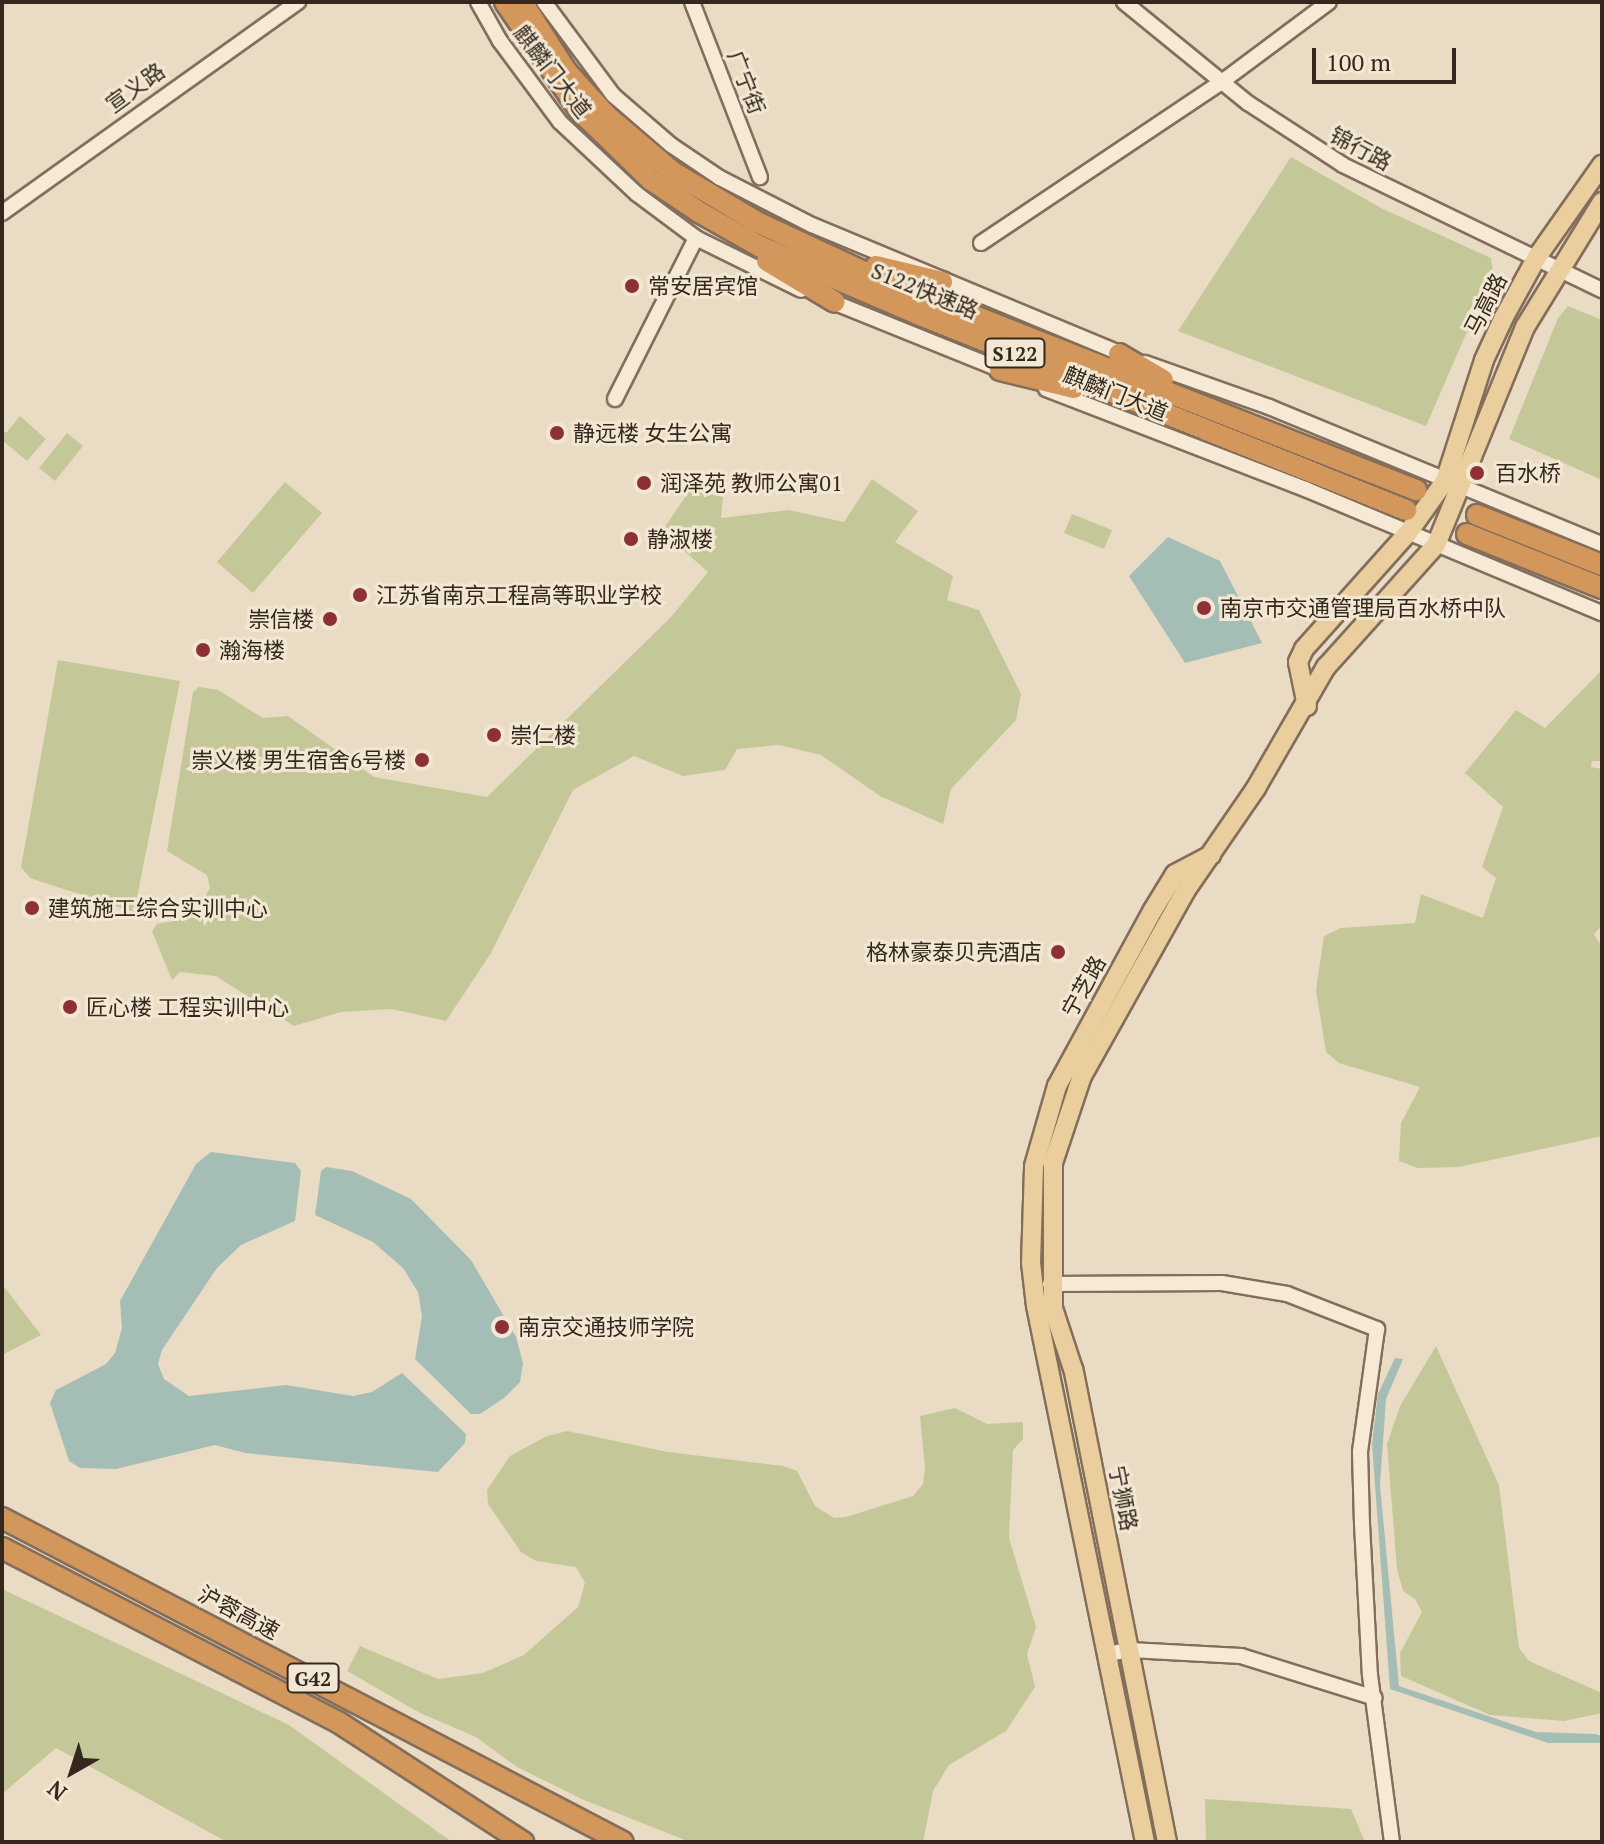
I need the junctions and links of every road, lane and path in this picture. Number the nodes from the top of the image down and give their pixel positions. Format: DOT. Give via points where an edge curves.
graph roads {
  1 [pos="298,2"];
  2 [pos="478,2"];
  3 [pos="505,2"];
  4 [pos="522,2"];
  5 [pos="544,2"];
  6 [pos="692,2"];
  7 [pos="1124,2"];
  8 [pos="1329,2"];
  9 [pos="1223,81"];
  10 [pos="1602,165"];
  11 [pos="760,177"];
  12 [pos="1602,202"];
  13 [pos="699,212"];
  14 [pos="2,213"];
  15 [pos="696,238"];
  16 [pos="981,243"];
  17 [pos="816,251"];
  18 [pos="1537,257"];
  19 [pos="1557,268"];
  20 [pos="942,282"];
  21 [pos="1602,290"];
  22 [pos="835,302"];
  23 [pos="1119,354"];
  24 [pos="1000,370"];
  25 [pos="615,399"];
  26 [pos="1135,403"];
  27 [pos="1226,415"];
  28 [pos="1453,484"];
  29 [pos="1416,490"];
  30 [pos="1406,510"];
  31 [pos="1477,515"];
  32 [pos="1407,534"];
  33 [pos="1467,534"];
  34 [pos="1602,544"];
  35 [pos="1436,545"];
  36 [pos="1602,565"];
  37 [pos="1602,588"];
  38 [pos="1602,613"];
  39 [pos="1307,706"];
  40 [pos="1043,1165"];
  41 [pos="1050,1284"];
  42 [pos="2,1518"];
  43 [pos="2,1548"];
  44 [pos="1130,1650"];
  45 [pos="1107,1654"];
  46 [pos="1375,1698"];
  47 [pos="523,1842"];
  48 [pos="623,1842"];
  49 [pos="1145,1842"];
  50 [pos="1167,1842"];
  51 [pos="1392,1842"];
  1 -- 14 [label="street, 宣义路"];
  2 -- 15 [label="street, 麒麟门大道" via="560,122 637,194"];
  3 -- 13 [label="highway, S122快速路 / S122" via="580,111 651,180"];
  4 -- 17 [label="highway, S122快速路 / S122" via="586,95 647,153 709,195"];
  5 -- 20 [label="street, 麒麟门大道" via="613,95 671,145 764,203"];
  6 -- 11 [label="street, 广宁街"];
  7 -- 9 [label="street, 锦行路"];
  8 -- 9 [label="street"];
  9 -- 16 [label="street"];
  9 -- 18 [label="street, 锦行路" via="1343,165"];
  10 -- 18 [label="main road, 马高路"];
  12 -- 19 [label="main road, 马高路"];
  13 -- 22 [label="highway"];
  13 -- 26 [label="highway, S122快速路 / S122" via="787,258"];
  15 -- 22 [label="street, 麒麟门大道" via="751,268"];
  15 -- 25 [label="street"];
  17 -- 20 [label="highway"];
  17 -- 27 [label="highway, S122快速路 / S122"];
  18 -- 19 [label="street, 锦行路"];
  18 -- 28 [label="main road, 马高路" via="1484,360"];
  19 -- 21 [label="street, 锦行路"];
  19 -- 28 [label="main road, 马高路"];
  20 -- 23 [label="street, 麒麟门大道"];
  22 -- 24 [label="street, 麒麟门大道"];
  23 -- 27 [label="highway"];
  23 -- 28 [label="street, 麒麟门大道" via="1269,407"];
  24 -- 26 [label="highway"];
  24 -- 32 [label="street, 麒麟门大道"];
  26 -- 30 [label="highway, S122快速路 / S122"];
  27 -- 29 [label="highway, S122快速路 / S122"];
  28 -- 32 [label="main road"];
  28 -- 34 [label="street, 麒麟门大道"];
  28 -- 35 [label="main road, 宁芝路"];
  31 -- 36 [label="highway"];
  32 -- 35 [label="street, 麒麟门大道"];
  32 -- 39 [label="main road" via="1304,649 1298,662"];
  33 -- 37 [label="highway"];
  35 -- 38 [label="street, 麒麟门大道"];
  35 -- 39 [label="main road, 宁芝路" via="1326,667"];
  39 -- 40 [label="main road, 宁芝路" via="1211,855 1175,874 1153,910 1057,1086"];
  40 -- 41 [label="main road, 宁狮路"];
  40 -- 45 [label="main road, 宁狮路" via="1031,1263 1036,1306"];
  41 -- 44 [label="main road, 宁狮路" via="1061,1345 1073,1369"];
  41 -- 46 [label="street" via="1222,1283 1287,1294 1377,1329 1360,1452"];
  42 -- 48 [label="highway, 沪蓉高速 / G42"];
  43 -- 47 [label="highway, G42" via="338,1722"];
  44 -- 45 [label="street"];
  44 -- 46 [label="street" via="1241,1656"];
  44 -- 50 [label="main road, 宁狮路"];
  45 -- 49 [label="main road, 宁狮路"];
  46 -- 51 [label="street"];
}
